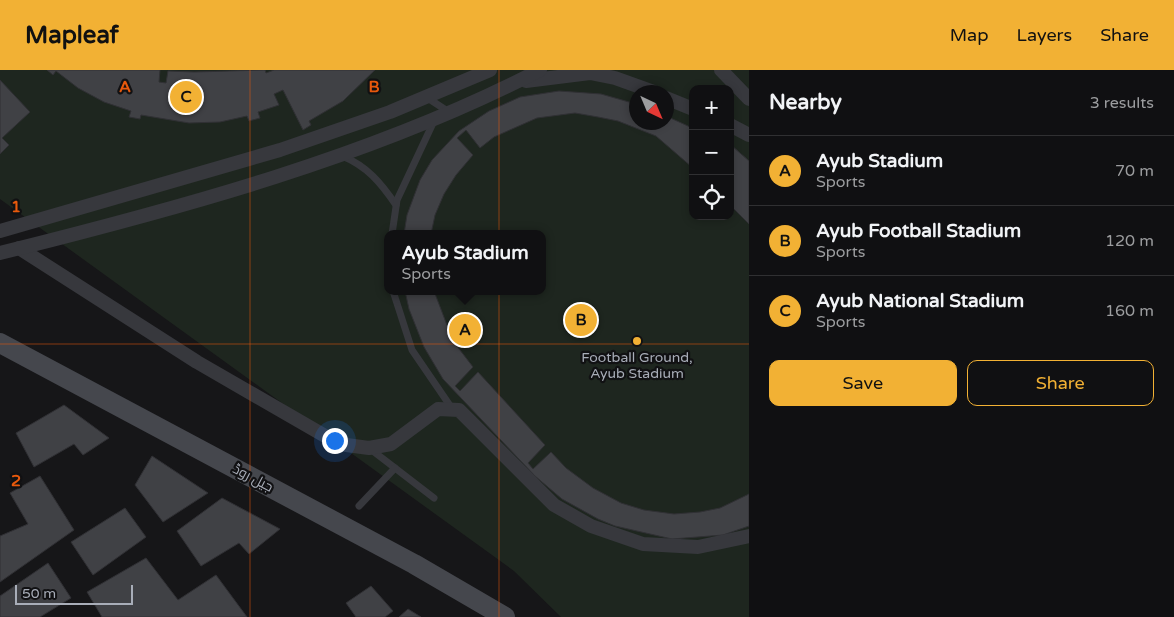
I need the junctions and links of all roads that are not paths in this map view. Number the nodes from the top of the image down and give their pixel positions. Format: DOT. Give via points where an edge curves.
graph roads {
  1 [pos="490,70"];
  2 [pos="536,70"];
  3 [pos="721,70"];
  4 [pos="564,75"];
  5 [pos="512,83"];
  6 [pos="634,85"];
  7 [pos="426,97"];
  8 [pos="749,99"];
  9 [pos="674,101"];
  10 [pos="689,107"];
  11 [pos="451,113"];
  12 [pos="435,119"];
  13 [pos="734,127"];
  14 [pos="749,136"];
  15 [pos="340,154"];
  16 [pos="396,205"];
  17 [pos="393,230"];
  18 [pos="0,232"];
  19 [pos="19,248"];
  20 [pos="0,253"];
  21 [pos="394,295"];
  22 [pos="0,343"];
  23 [pos="454,410"];
  24 [pos="369,448"];
  25 [pos="395,468"];
  26 [pos="434,498"];
  27 [pos="359,506"];
  28 [pos="749,536"];
  29 [pos="504,617"];
  1 -- 7 [label="street"];
  2 -- 4 [label="street"];
  2 -- 5 [label="street"];
  3 -- 8 [label="street"];
  4 -- 5 [label="street"];
  4 -- 6 [label="street" via="590,73"];
  5 -- 11 [label="street"];
  7 -- 11 [label="lane"];
  7 -- 18 [label="street" via="280,150"];
  9 -- 10 [label="street"];
  11 -- 12 [label="street"];
  12 -- 15 [label="street"];
  12 -- 16 [label="lane"];
  13 -- 14 [label="street"];
  15 -- 16 [label="lane" via="360,163 378,180"];
  15 -- 19 [label="street" via="207,197"];
  16 -- 17 [label="lane"];
  19 -- 20 [label="street"];
  19 -- 24 [label="street" via="197,362 339,444"];
  21 -- 23 [label="lane" via="412,350"];
  22 -- 29 [label="main road, جیل روڈ" via="414,564"];
  23 -- 24 [label="street" via="438,409 391,444"];
  23 -- 28 [label="street" via="459,410 554,505 591,526 643,544 698,548"];
  24 -- 25 [label="lane"];
  25 -- 26 [label="lane"];
  25 -- 27 [label="lane"];
}
